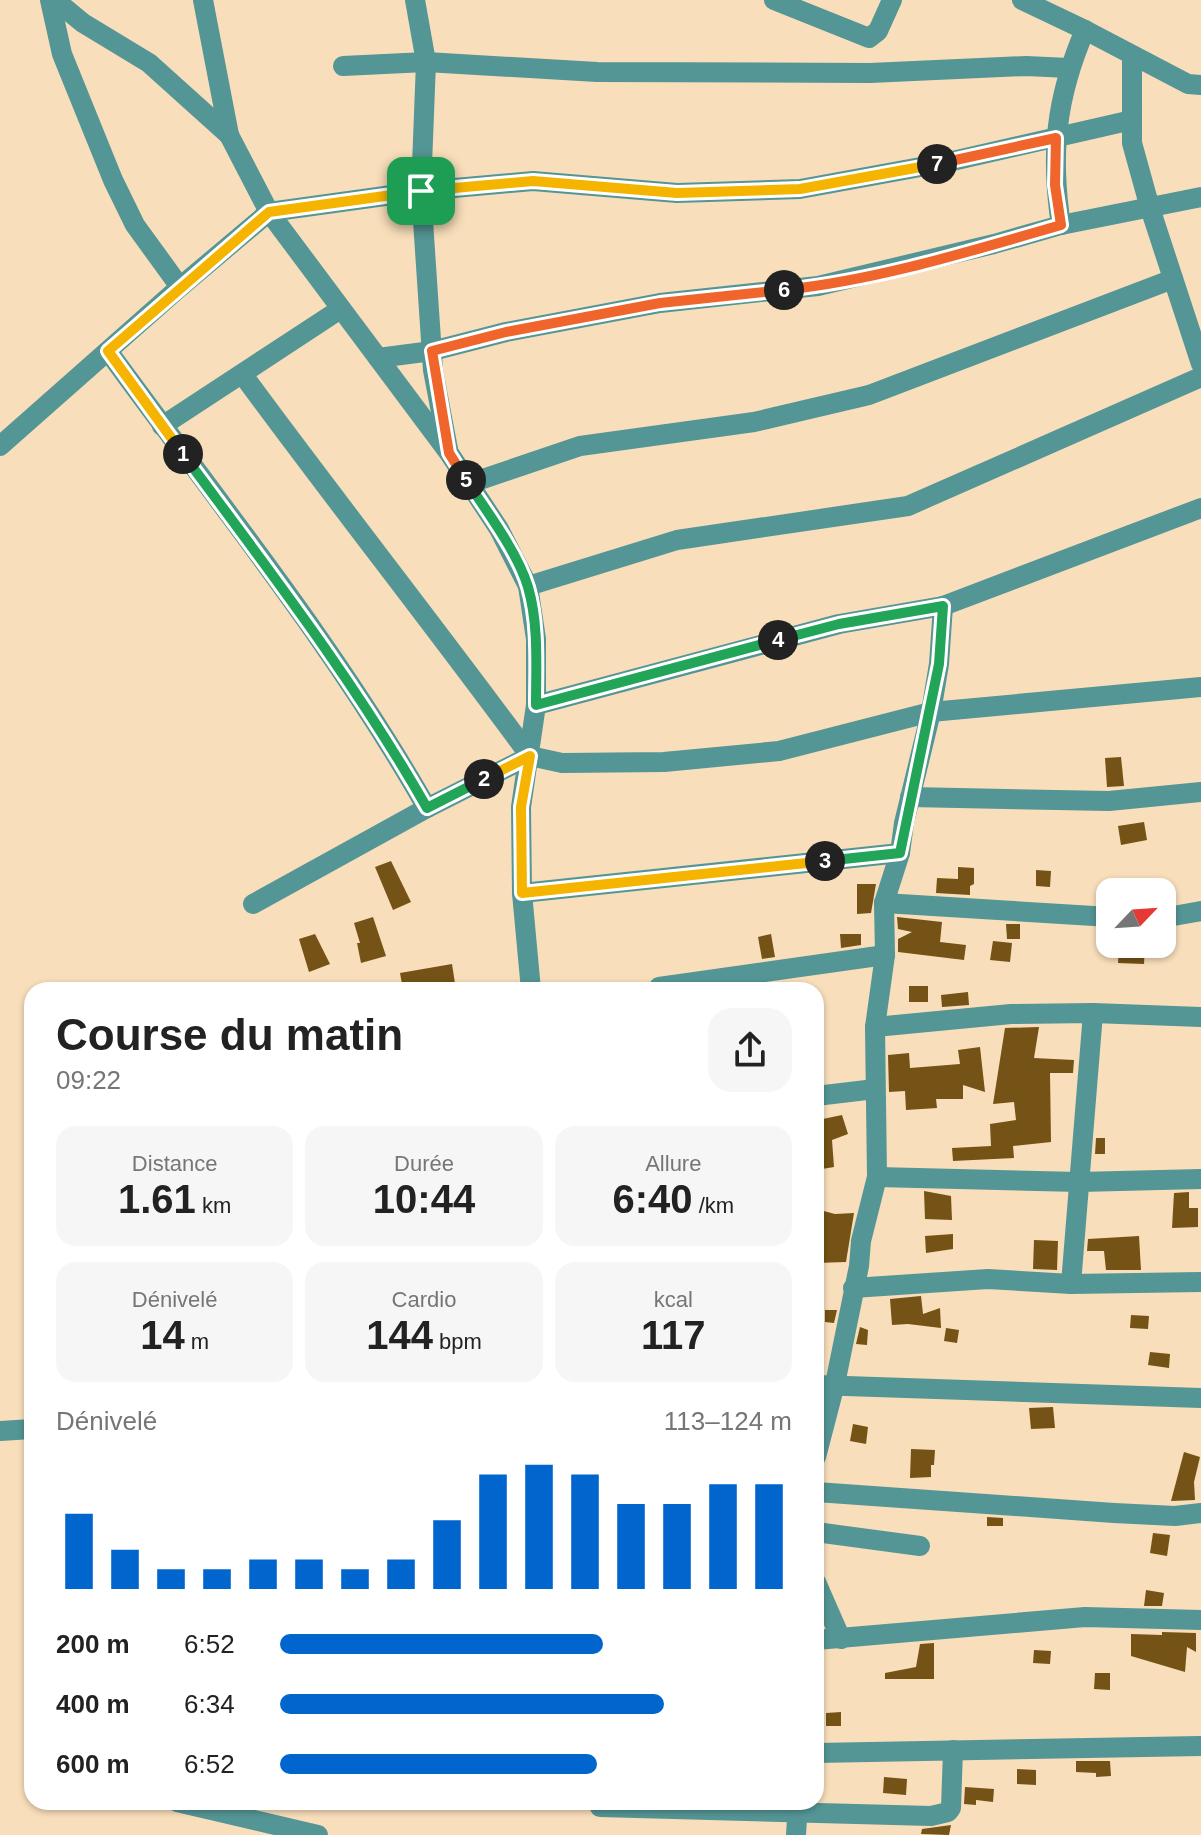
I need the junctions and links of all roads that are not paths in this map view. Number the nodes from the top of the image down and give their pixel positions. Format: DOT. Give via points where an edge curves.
graph roads {
  1 [pos="52,0"];
  2 [pos="203,0"];
  3 [pos="415,0"];
  4 [pos="774,0"];
  5 [pos="892,0"];
  6 [pos="1022,0"];
  7 [pos="1085,30"];
  8 [pos="1132,56"];
  9 [pos="426,62"];
  10 [pos="343,66"];
  11 [pos="1069,68"];
  12 [pos="1201,85"];
  13 [pos="1132,120"];
  14 [pos="229,135"];
  15 [pos="1056,138"];
  16 [pos="421,191"];
  17 [pos="1201,197"];
  18 [pos="1150,208"];
  19 [pos="269,212"];
  20 [pos="1061,225"];
  21 [pos="1173,279"];
  22 [pos="180,287"];
  23 [pos="339,310"];
  24 [pos="108,351"];
  25 [pos="432,351"];
  26 [pos="378,358"];
  27 [pos="1201,364"];
  28 [pos="243,375"];
  29 [pos="1201,377"];
  30 [pos="162,426"];
  31 [pos="0,446"];
  32 [pos="449,453"];
  33 [pos="468,484"];
  34 [pos="1201,508"];
  35 [pos="528,586"];
  36 [pos="943,606"];
  37 [pos="1201,687"];
  38 [pos="536,705"];
  39 [pos="931,712"];
  40 [pos="530,756"];
  41 [pos="1201,792"];
  42 [pos="910,797"];
  43 [pos="427,808"];
  44 [pos="900,853"];
  45 [pos="522,893"];
  46 [pos="884,903"];
  47 [pos="253,904"];
  48 [pos="1201,911"];
  49 [pos="1176,915"];
  50 [pos="1096,916"];
  51 [pos="885,955"];
  52 [pos="530,982"];
  53 [pos="694,982"];
  54 [pos="1093,1013"];
  55 [pos="1201,1017"];
  56 [pos="875,1027"];
  57 [pos="875,1089"];
  58 [pos="824,1095"];
  59 [pos="877,1177"];
  60 [pos="1201,1179"];
  61 [pos="1079,1182"];
  62 [pos="1201,1282"];
  63 [pos="1071,1284"];
  64 [pos="853,1288"];
  65 [pos="826,1385"];
  66 [pos="1201,1398"];
  67 [pos="24,1430"];
  68 [pos="0,1431"];
  69 [pos="824,1493"];
  70 [pos="1201,1513"];
  71 [pos="824,1533"];
  72 [pos="920,1546"];
  73 [pos="824,1600"];
  74 [pos="1201,1620"];
  75 [pos="841,1639"];
  76 [pos="824,1640"];
  77 [pos="1201,1746"];
  78 [pos="953,1750"];
  79 [pos="824,1753"];
  80 [pos="824,1809"];
  81 [pos="200,1810"];
  82 [pos="797,1810"];
  83 [pos="252,1828"];
  84 [pos="318,1835"];
  85 [pos="796,1835"];
  1 -- 14 [label="street" via="149,63"];
  1 -- 22 [label="street" via="62,54 113,180 135,225"];
  2 -- 14 [label="street"];
  3 -- 9 [label="street"];
  4 -- 5 [label="street" via="869,38 878,31"];
  6 -- 7 [label="street"];
  7 -- 8 [label="street"];
  7 -- 11 [label="street"];
  8 -- 12 [label="street" via="1188,84"];
  8 -- 13 [label="street"];
  9 -- 10 [label="street"];
  9 -- 11 [label="street" via="597,72"];
  9 -- 16 [label="street"];
  11 -- 15 [label="street"];
  13 -- 15 [label="street"];
  13 -- 18 [label="street" via="1132,143"];
  14 -- 19 [label="street"];
  15 -- 16 [label="street" via="800,189 677,193 533,181"];
  15 -- 20 [label="street"];
  16 -- 19 [label="street"];
  16 -- 25 [label="street"];
  17 -- 18 [label="street"];
  18 -- 20 [label="street"];
  18 -- 21 [label="street"];
  19 -- 22 [label="street"];
  19 -- 23 [label="street"];
  20 -- 25 [label="street" via="818,286 660,303"];
  21 -- 27 [label="street"];
  21 -- 33 [label="street" via="869,395 754,422 580,446"];
  22 -- 24 [label="street"];
  23 -- 26 [label="street"];
  23 -- 28 [label="street"];
  24 -- 30 [label="street"];
  24 -- 31 [label="street"];
  25 -- 26 [label="street"];
  25 -- 32 [label="street"];
  26 -- 32 [label="street"];
  28 -- 30 [label="street"];
  28 -- 40 [label="street"];
  29 -- 35 [label="street" via="908,506 677,540"];
  30 -- 43 [label="street" via="293,600"];
  32 -- 33 [label="street"];
  33 -- 35 [label="street"];
  34 -- 36 [label="street"];
  35 -- 38 [label="street" via="536,639"];
  36 -- 38 [label="street" via="839,624"];
  36 -- 39 [label="street"];
  37 -- 39 [label="street"];
  38 -- 40 [label="street"];
  39 -- 40 [label="street" via="779,751 664,762 562,763"];
  39 -- 42 [label="street"];
  40 -- 43 [label="street"];
  40 -- 45 [label="street" via="521,807"];
  41 -- 42 [label="street" via="1109,801"];
  42 -- 44 [label="street"];
  43 -- 47 [label="street"];
  44 -- 45 [label="street"];
  44 -- 46 [label="street"];
  45 -- 52 [label="street"];
  46 -- 50 [label="street"];
  46 -- 51 [label="street"];
  48 -- 49 [label="street"];
  51 -- 53 [label="street"];
  51 -- 56 [label="street"];
  54 -- 55 [label="street"];
  54 -- 56 [label="street" via="1011,1014"];
  54 -- 61 [label="street"];
  56 -- 57 [label="street"];
  57 -- 58 [label="street"];
  57 -- 59 [label="street"];
  59 -- 61 [label="street"];
  59 -- 64 [label="street"];
  60 -- 61 [label="street"];
  61 -- 63 [label="street"];
  62 -- 63 [label="street"];
  63 -- 64 [label="street" via="988,1279"];
  64 -- 65 [label="street"];
  65 -- 66 [label="street"];
  67 -- 68 [label="street"];
  69 -- 70 [label="street" via="1114,1513"];
  71 -- 72 [label="street"];
  73 -- 75 [label="street"];
  74 -- 75 [label="street" via="1085,1617"];
  75 -- 76 [label="street"];
  77 -- 78 [label="street"];
  78 -- 79 [label="street"];
  78 -- 80 [label="street" via="948,1812 931,1816"];
  81 -- 83 [label="street"];
  82 -- 85 [label="street"];
  83 -- 84 [label="street"];
}
